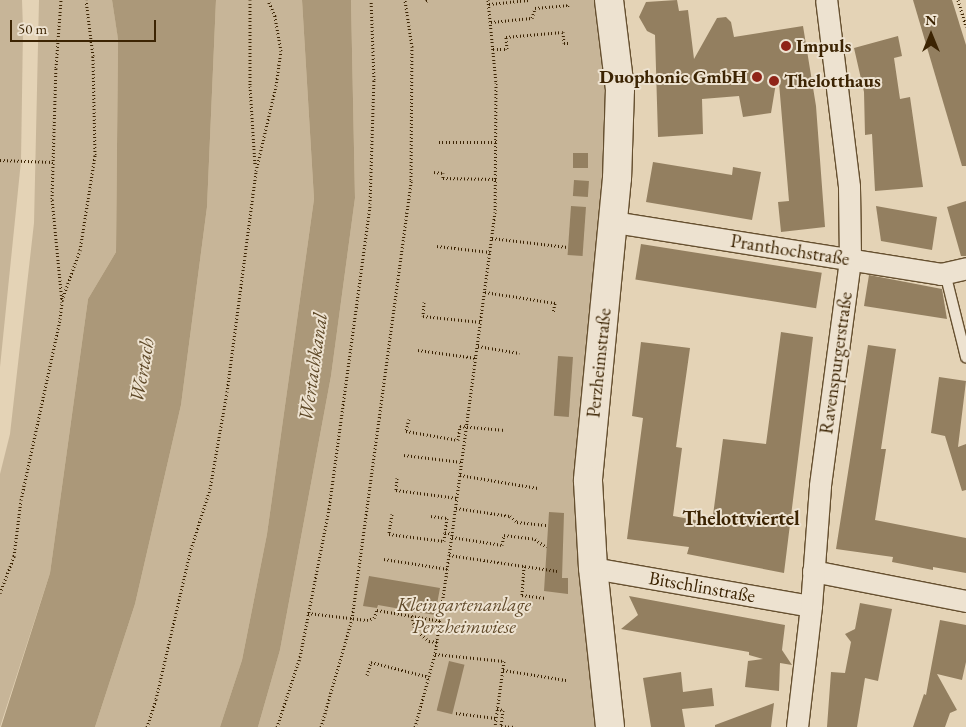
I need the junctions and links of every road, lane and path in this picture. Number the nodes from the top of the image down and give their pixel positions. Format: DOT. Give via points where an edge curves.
graph roads {
  1 [pos="61,0"];
  2 [pos="86,0"];
  3 [pos="250,0"];
  4 [pos="268,0"];
  5 [pos="371,0"];
  6 [pos="405,0"];
  7 [pos="529,0"];
  8 [pos="609,0"];
  9 [pos="826,0"];
  10 [pos="958,0"];
  11 [pos="489,2"];
  12 [pos="567,8"];
  13 [pos="490,22"];
  14 [pos="966,27"];
  15 [pos="568,43"];
  16 [pos="493,50"];
  17 [pos="439,142"];
  18 [pos="497,142"];
  19 [pos="0,160"];
  20 [pos="53,162"];
  21 [pos="256,171"];
  22 [pos="434,172"];
  23 [pos="496,180"];
  24 [pos="614,222"];
  25 [pos="492,238"];
  26 [pos="436,246"];
  27 [pos="566,246"];
  28 [pos="490,252"];
  29 [pos="850,259"];
  30 [pos="966,268"];
  31 [pos="945,274"];
  32 [pos="485,292"];
  33 [pos="62,302"];
  34 [pos="424,302"];
  35 [pos="553,313"];
  36 [pos="481,322"];
  37 [pos="478,346"];
  38 [pos="418,350"];
  39 [pos="519,352"];
  40 [pos="966,357"];
  41 [pos="476,358"];
  42 [pos="409,419"];
  43 [pos="467,426"];
  44 [pos="505,430"];
  45 [pos="404,455"];
  46 [pos="462,462"];
  47 [pos="460,475"];
  48 [pos="397,478"];
  49 [pos="538,488"];
  50 [pos="457,498"];
  51 [pos="456,508"];
  52 [pos="392,514"];
  53 [pos="431,516"];
  54 [pos="548,525"];
  55 [pos="445,532"];
  56 [pos="452,535"];
  57 [pos="546,547"];
  58 [pos="450,555"];
  59 [pos="384,559"];
  60 [pos="524,566"];
  61 [pos="593,568"];
  62 [pos="448,569"];
  63 [pos="558,571"];
  64 [pos="813,571"];
  65 [pos="0,593"];
  66 [pos="546,598"];
  67 [pos="966,601"];
  68 [pos="812,606"];
  69 [pos="308,613"];
  70 [pos="412,616"];
  71 [pos="352,619"];
  72 [pos="441,621"];
  73 [pos="438,642"];
  74 [pos="435,654"];
  75 [pos="503,670"];
  76 [pos="367,675"];
  77 [pos="429,677"];
  78 [pos="566,680"];
  79 [pos="497,709"];
  80 [pos="456,713"];
  81 [pos="496,718"];
  82 [pos="147,727"];
  83 [pos="277,727"];
  84 [pos="321,727"];
  85 [pos="415,727"];
  86 [pos="495,727"];
  87 [pos="515,727"];
  88 [pos="610,727"];
  89 [pos="797,727"];
  1 -- 20 [label="path"];
  2 -- 33 [label="path" via="93,56 95,154 80,250"];
  3 -- 21 [label="path" via="250,86"];
  4 -- 21 [label="path" via="275,16 281,51"];
  5 -- 69 [label="path" via="374,80 370,204 329,509"];
  6 -- 71 [label="path" via="412,47 411,180"];
  7 -- 11 [label="path"];
  8 -- 24 [label="street, Perzheimstraße" via="620,89"];
  9 -- 29 [label="street, Ravenspurgerstraße" via="849,186"];
  10 -- 14 [label="path"];
  11 -- 13 [label="path"];
  12 -- 13 [label="path" via="568,5 535,8 532,18"];
  13 -- 16 [label="path"];
  15 -- 16 [label="path" via="564,43 563,32 506,36 507,48"];
  16 -- 18 [label="path"];
  17 -- 18 [label="path"];
  18 -- 23 [label="path"];
  19 -- 20 [label="path"];
  20 -- 33 [label="path" via="54,218"];
  21 -- 82 [label="path" via="228,392 210,489 191,549"];
  22 -- 23 [label="path" via="443,173 443,178"];
  23 -- 25 [label="path"];
  24 -- 29 [label="street, Pranthochstraße"];
  24 -- 61 [label="street, Perzheimstraße" via="588,481"];
  25 -- 27 [label="path"];
  25 -- 28 [label="path"];
  26 -- 28 [label="path"];
  28 -- 32 [label="path"];
  29 -- 31 [label="street, Pranthochstraße"];
  29 -- 64 [label="street, Ravenspurgerstraße" via="820,485"];
  30 -- 31 [label="street, Pranthochstraße"];
  31 -- 40 [label="lane"];
  32 -- 35 [label="path" via="555,303"];
  32 -- 36 [label="path"];
  33 -- 65 [label="path" via="56,348 20,500 14,556"];
  34 -- 36 [label="path" via="423,316"];
  36 -- 37 [label="path"];
  37 -- 39 [label="path"];
  37 -- 41 [label="path"];
  38 -- 41 [label="path"];
  41 -- 43 [label="path"];
  42 -- 43 [label="path" via="406,431 458,440 460,426"];
  43 -- 44 [label="path"];
  43 -- 46 [label="path"];
  45 -- 46 [label="path"];
  46 -- 47 [label="path"];
  47 -- 49 [label="path"];
  47 -- 50 [label="path"];
  48 -- 50 [label="path" via="396,490"];
  50 -- 51 [label="path"];
  51 -- 54 [label="path" via="510,516 517,522"];
  51 -- 56 [label="path"];
  52 -- 55 [label="path" via="389,534 444,541"];
  53 -- 55 [label="path" via="447,518"];
  55 -- 56 [label="path"];
  56 -- 57 [label="path" via="502,545 504,535 535,539"];
  56 -- 58 [label="path"];
  58 -- 60 [label="path"];
  58 -- 62 [label="path"];
  59 -- 62 [label="path"];
  60 -- 63 [label="path"];
  60 -- 66 [label="path" via="522,595"];
  61 -- 68 [label="street, Bitschlinstraße"];
  61 -- 88 [label="street, Perzheimstraße"];
  62 -- 72 [label="path"];
  64 -- 67 [label="street"];
  64 -- 68 [label="street, Ravenspurgerstraße"];
  68 -- 89 [label="street, Ravenspurgerstraße"];
  69 -- 71 [label="path"];
  69 -- 83 [label="path" via="300,656"];
  70 -- 71 [label="path" via="377,610 374,618"];
  70 -- 72 [label="path"];
  70 -- 73 [label="path" via="412,624 421,636"];
  71 -- 84 [label="path"];
  72 -- 73 [label="path"];
  73 -- 74 [label="path"];
  74 -- 75 [label="path" via="504,661"];
  74 -- 77 [label="path"];
  75 -- 78 [label="path"];
  75 -- 79 [label="path"];
  76 -- 77 [label="path" via="371,662"];
  77 -- 85 [label="path"];
  79 -- 81 [label="path"];
  79 -- 87 [label="path" via="503,710 501,726"];
  80 -- 81 [label="path"];
  81 -- 86 [label="path"];
}
